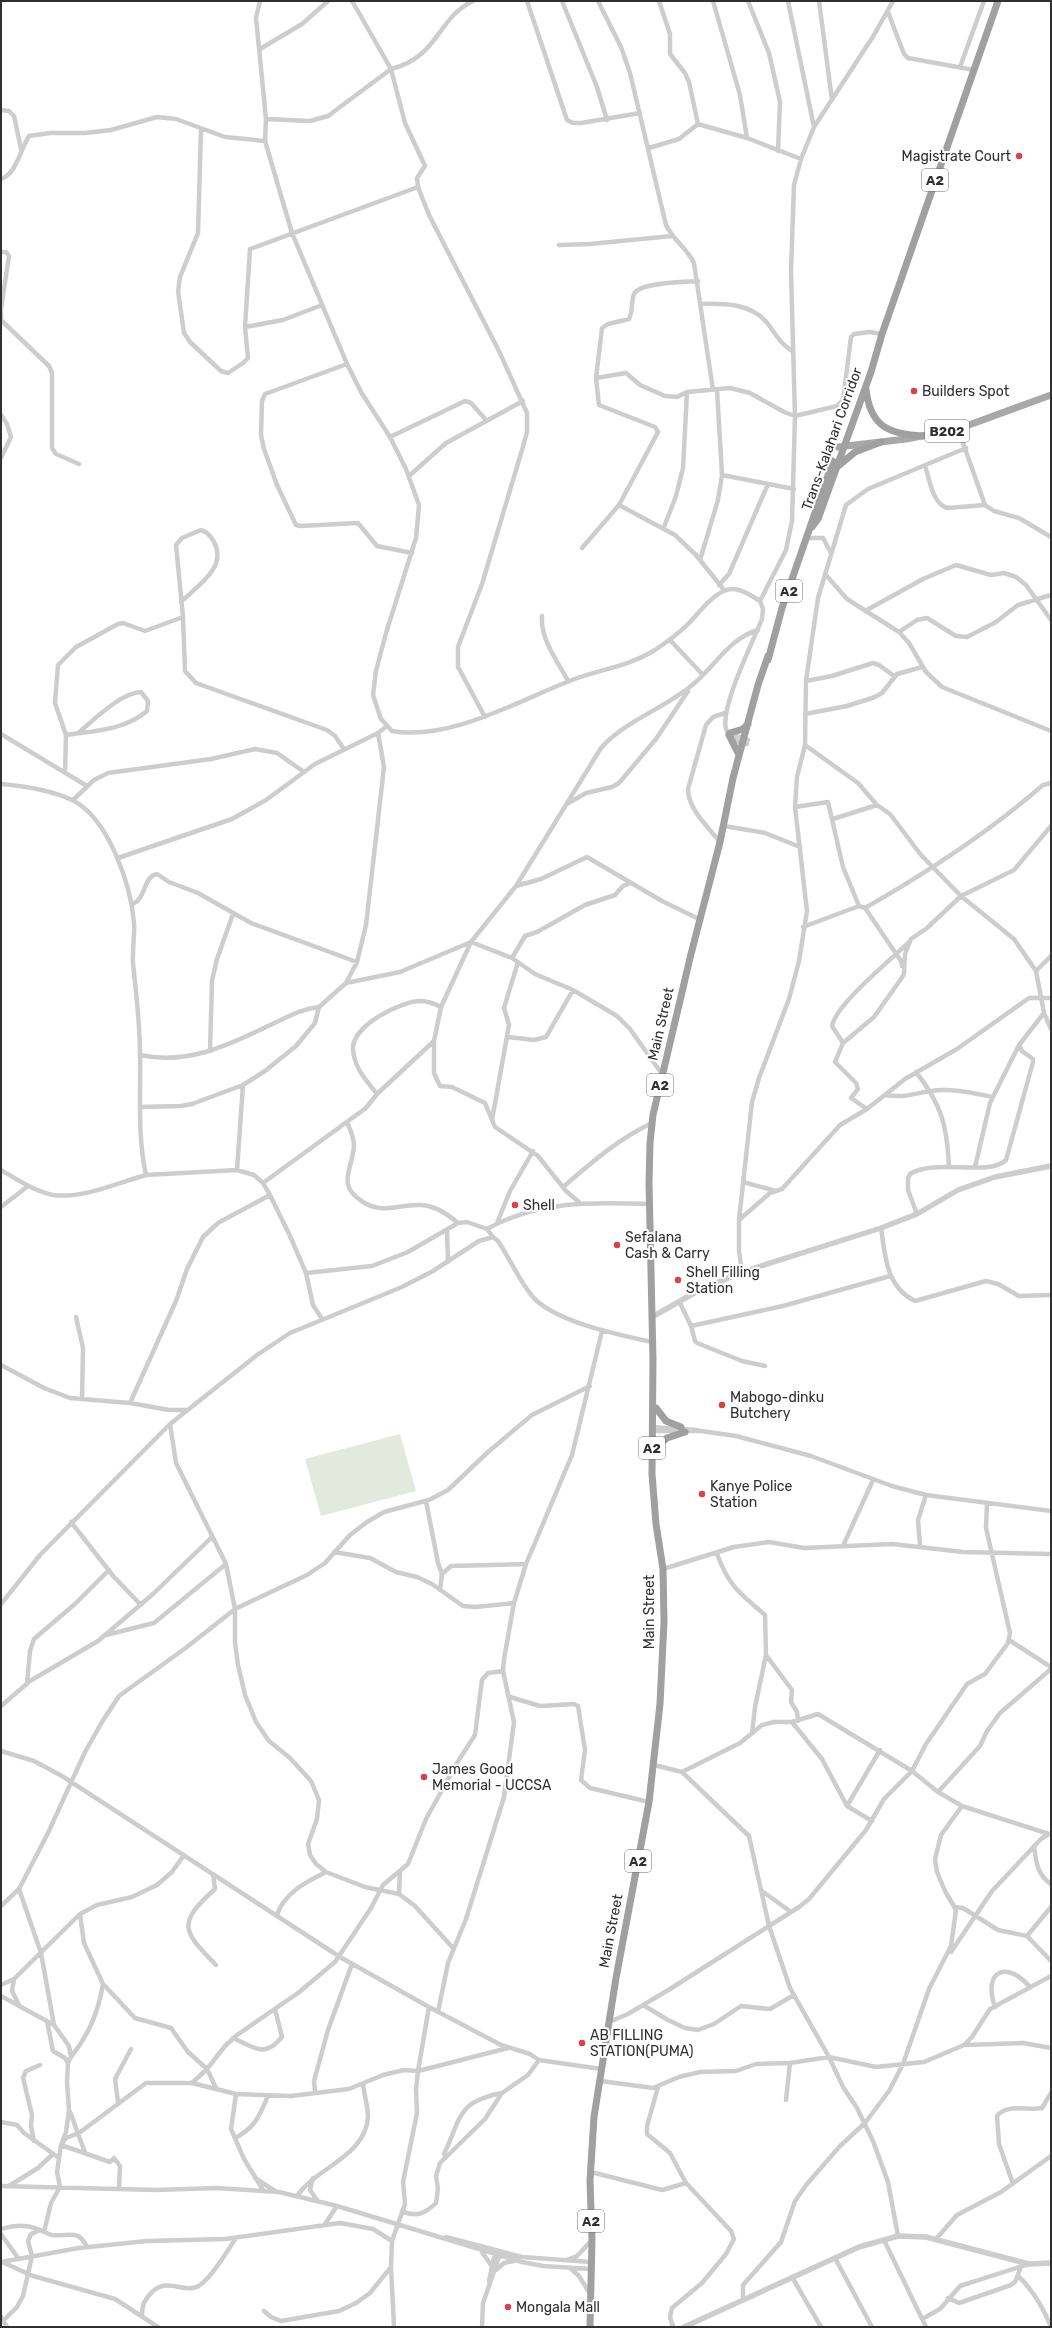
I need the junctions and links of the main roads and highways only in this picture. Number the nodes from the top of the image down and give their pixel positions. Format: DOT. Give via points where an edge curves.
graph roads {
  1 [pos="998,1"];
  2 [pos="874,359"];
  3 [pos="866,387"];
  4 [pos="1051,395"];
  5 [pos="923,436"];
  6 [pos="881,442"];
  7 [pos="841,447"];
  8 [pos="835,469"];
  9 [pos="812,527"];
  10 [pos="768,656"];
  11 [pos="748,724"];
  12 [pos="746,741"];
  13 [pos="739,755"];
  14 [pos="724,823"];
  15 [pos="653,1357"];
  16 [pos="656,1408"];
  17 [pos="654,1429"];
  18 [pos="656,1447"];
  19 [pos="658,1540"];
  20 [pos="590,2327"];
  1 -- 2 [label="highway, Trans-Kalahari Corridor / A2"];
  2 -- 3 [label="highway, Trans-Kalahari Corridor / A2"];
  2 -- 7 [label="highway, Trans-Kalahari Corridor / A2" via="867,370"];
  3 -- 5 [label="highway" via="868,405 880,424 899,434"];
  3 -- 7 [label="highway, Trans-Kalahari Corridor / A2"];
  4 -- 5 [label="main road, B202" via="958,429"];
  5 -- 6 [label="main road, B202"];
  6 -- 7 [label="main road, B202"];
  6 -- 8 [label="highway" via="855,452"];
  7 -- 8 [label="highway, Trans-Kalahari Corridor / A2"];
  7 -- 9 [label="highway, Trans-Kalahari Corridor / A2" via="813,517"];
  8 -- 9 [label="highway, Trans-Kalahari Corridor / A2" via="818,519"];
  9 -- 10 [label="highway, Trans-Kalahari Corridor / A2" via="782,608"];
  10 -- 11 [label="highway, Trans-Kalahari Corridor / A2"];
  10 -- 12 [label="highway, Trans-Kalahari Corridor / A2"];
  11 -- 12 [label="highway, Trans-Kalahari Corridor / A2"];
  11 -- 13 [label="highway" via="743,729 729,733"];
  12 -- 13 [label="highway, Main Street / A2"];
  12 -- 14 [label="highway, Main Street / A2"];
  13 -- 14 [label="highway, Main Street / A2"];
  14 -- 15 [label="highway, Main Street / A2" via="652,1123 650,1204"];
  15 -- 16 [label="highway, Main Street / A2"];
  15 -- 17 [label="highway, Main Street / A2"];
  16 -- 17 [label="highway, Main Street / A2"];
  16 -- 18 [label="highway" via="666,1421 683,1429"];
  17 -- 18 [label="highway, Main Street / A2"];
  17 -- 19 [label="highway, Main Street / A2" via="654,1498"];
  18 -- 19 [label="highway, Main Street / A2"];
  19 -- 20 [label="highway, Main Street / A2" via="663,1569 663,1630 654,1765 608,2022 594,2118"];
}
